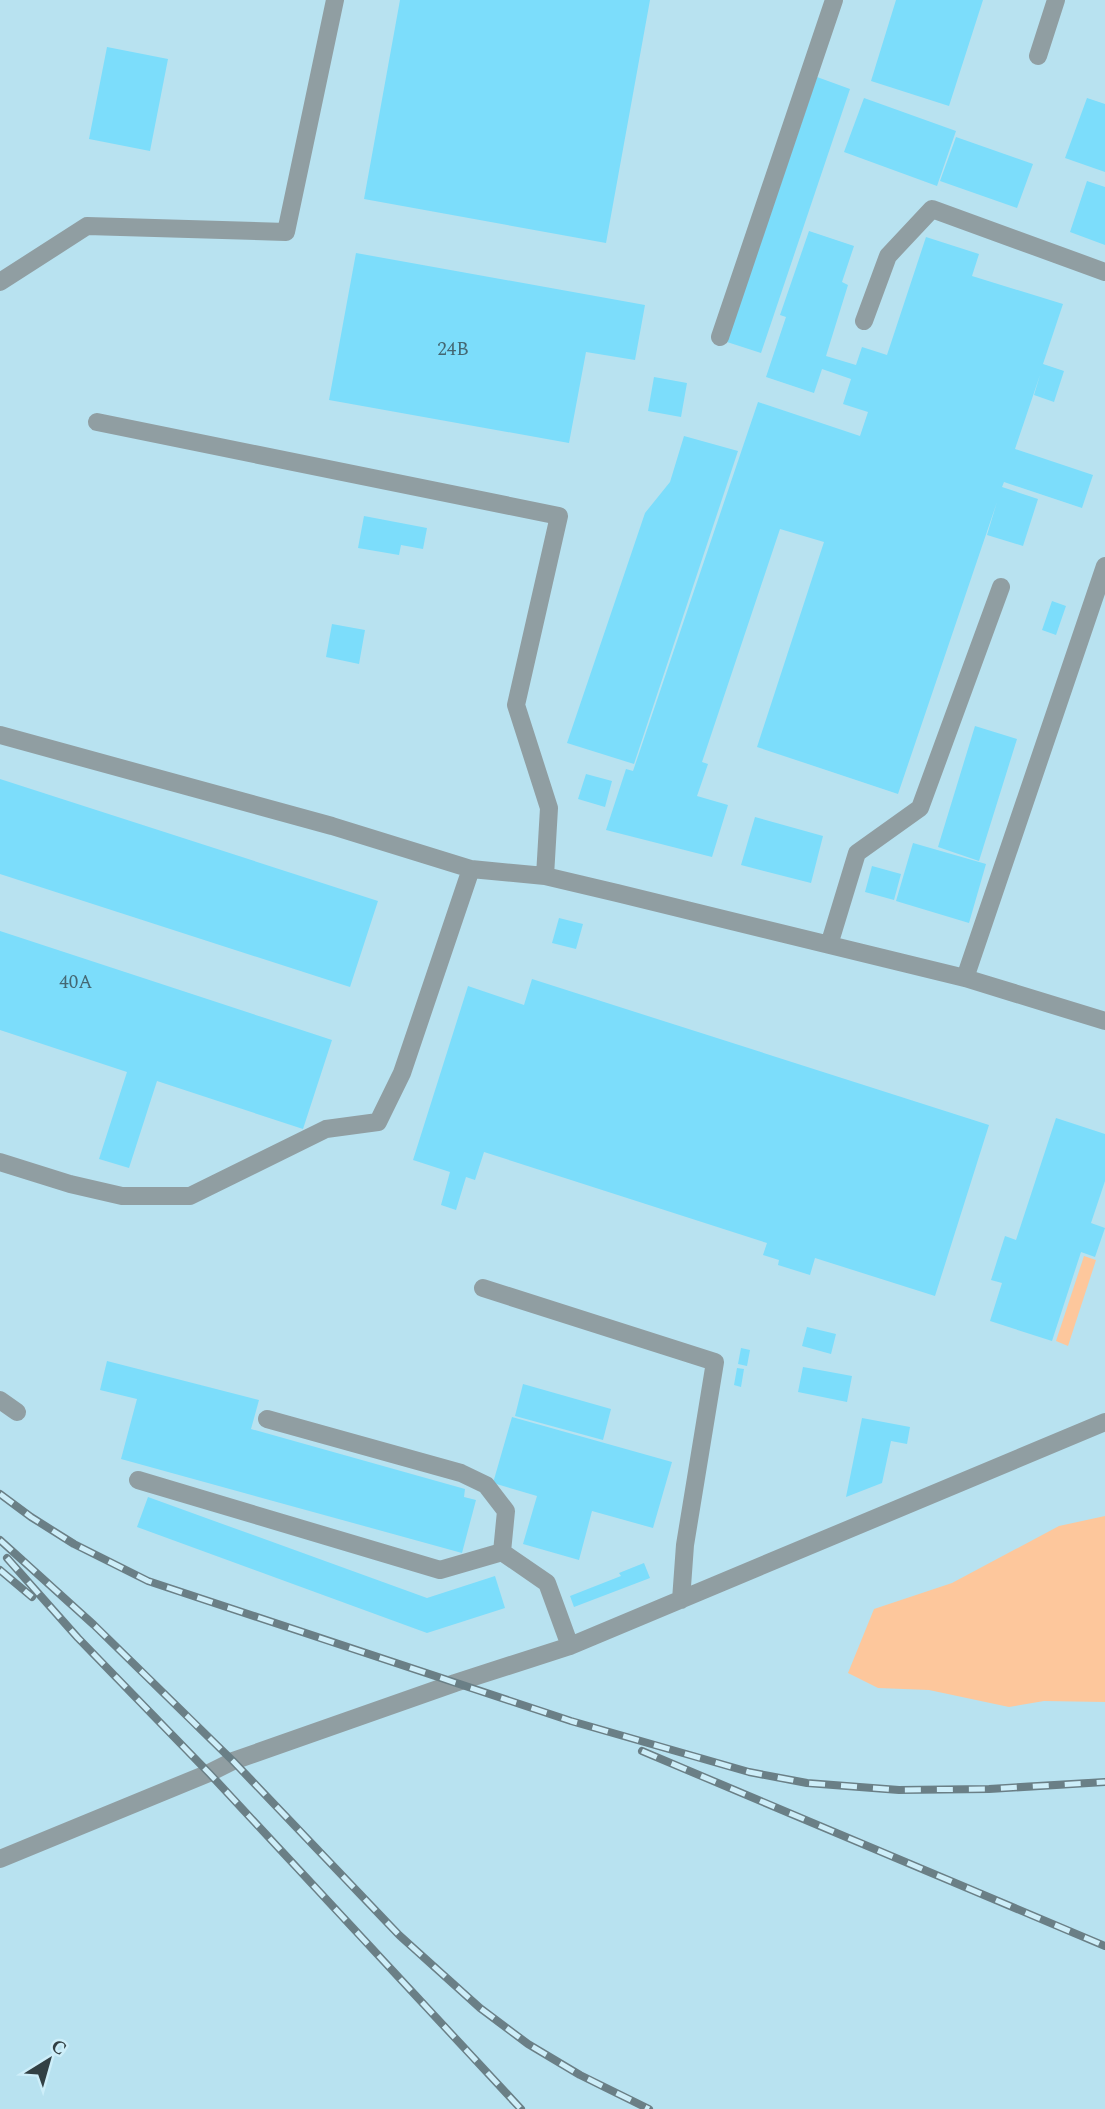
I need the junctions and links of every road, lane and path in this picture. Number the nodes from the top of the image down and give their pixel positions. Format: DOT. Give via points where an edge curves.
graph roads {
  1 [pos="335,0"];
  2 [pos="834,0"];
  3 [pos="1056,0"];
  4 [pos="1038,56"];
  5 [pos="1105,272"];
  6 [pos="0,282"];
  7 [pos="864,321"];
  8 [pos="720,337"];
  9 [pos="97,422"];
  10 [pos="1105,566"];
  11 [pos="1001,587"];
  12 [pos="0,735"];
  13 [pos="471,869"];
  14 [pos="545,876"];
  15 [pos="829,945"];
  16 [pos="965,978"];
  17 [pos="1105,1021"];
  18 [pos="0,1162"];
  19 [pos="483,1288"];
  20 [pos="0,1400"];
  21 [pos="17,1412"];
  22 [pos="267,1419"];
  23 [pos="1105,1422"];
  24 [pos="138,1480"];
  25 [pos="502,1552"];
  26 [pos="681,1600"];
  27 [pos="570,1646"];
  28 [pos="0,1859"];
  1 -- 6 [label="lane" via="286,232 87,226"];
  2 -- 8 [label="lane"];
  3 -- 4 [label="lane"];
  5 -- 7 [label="lane" via="932,209 888,256"];
  9 -- 14 [label="lane" via="559,516 516,705 549,808"];
  10 -- 16 [label="lane"];
  11 -- 15 [label="lane" via="920,808 856,853"];
  12 -- 13 [label="lane"];
  13 -- 14 [label="lane"];
  13 -- 18 [label="lane" via="402,1073 377,1122 326,1129 190,1196 122,1196"];
  14 -- 15 [label="lane"];
  15 -- 16 [label="lane"];
  16 -- 17 [label="lane"];
  19 -- 26 [label="lane" via="715,1362 685,1545"];
  20 -- 21 [label="lane"];
  22 -- 25 [label="lane" via="461,1473 486,1485 506,1511"];
  23 -- 26 [label="lane"];
  24 -- 25 [label="lane" via="440,1570"];
  25 -- 27 [label="lane" via="547,1583"];
  26 -- 27 [label="lane"];
  27 -- 28 [label="lane" via="233,1761"];
}
